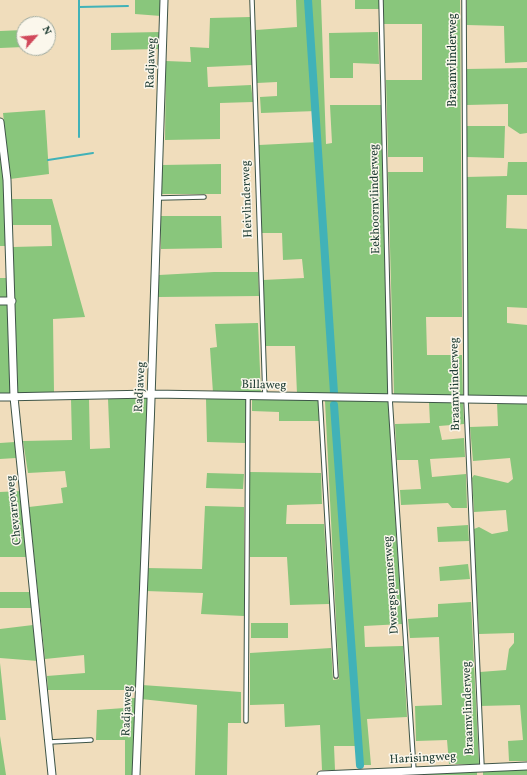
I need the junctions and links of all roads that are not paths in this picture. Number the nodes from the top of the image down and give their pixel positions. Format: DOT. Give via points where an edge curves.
graph roads {
  1 [pos="164,0"];
  2 [pos="252,0"];
  3 [pos="381,0"];
  4 [pos="464,0"];
  5 [pos="0,122"];
  6 [pos="204,197"];
  7 [pos="159,198"];
  8 [pos="0,301"];
  9 [pos="12,301"];
  10 [pos="152,394"];
  11 [pos="0,397"];
  12 [pos="14,397"];
  13 [pos="248,397"];
  14 [pos="264,397"];
  15 [pos="320,397"];
  16 [pos="390,398"];
  17 [pos="466,400"];
  18 [pos="527,400"];
  19 [pos="336,676"];
  20 [pos="246,721"];
  21 [pos="92,740"];
  22 [pos="49,742"];
  23 [pos="527,766"];
  24 [pos="480,770"];
  25 [pos="414,773"];
  26 [pos="52,775"];
  27 [pos="136,775"];
  28 [pos="321,775"];
  1 -- 7 [label="street, Radjaweg"];
  2 -- 14 [label="lane, Heivlinderweg"];
  3 -- 16 [label="lane, Eekhoornvlinderweg"];
  4 -- 17 [label="lane, Braamvlinderweg"];
  5 -- 9 [label="street, Chevarroweg" via="7,180"];
  6 -- 7 [label="lane"];
  7 -- 10 [label="street, Radjaweg"];
  8 -- 9 [label="street"];
  9 -- 12 [label="street, Chevarroweg"];
  10 -- 12 [label="street, Billaweg"];
  10 -- 13 [label="street, Billaweg"];
  10 -- 27 [label="street, Radjaweg"];
  11 -- 12 [label="street, Billaweg"];
  12 -- 22 [label="street, Chevarroweg"];
  13 -- 14 [label="street, Billaweg"];
  13 -- 20 [label="lane"];
  14 -- 15 [label="street, Billaweg"];
  15 -- 16 [label="street, Billaweg"];
  15 -- 19 [label="lane"];
  16 -- 17 [label="street, Billaweg"];
  16 -- 25 [label="lane, Dwergspannerweg"];
  17 -- 18 [label="street, Billaweg"];
  17 -- 24 [label="lane, Braamvlinderweg"];
  21 -- 22 [label="lane"];
  22 -- 26 [label="street, Chevarroweg"];
  23 -- 24 [label="street, Harisingweg"];
  24 -- 25 [label="street, Harisingweg"];
  25 -- 28 [label="street, Harisingweg"];
}
